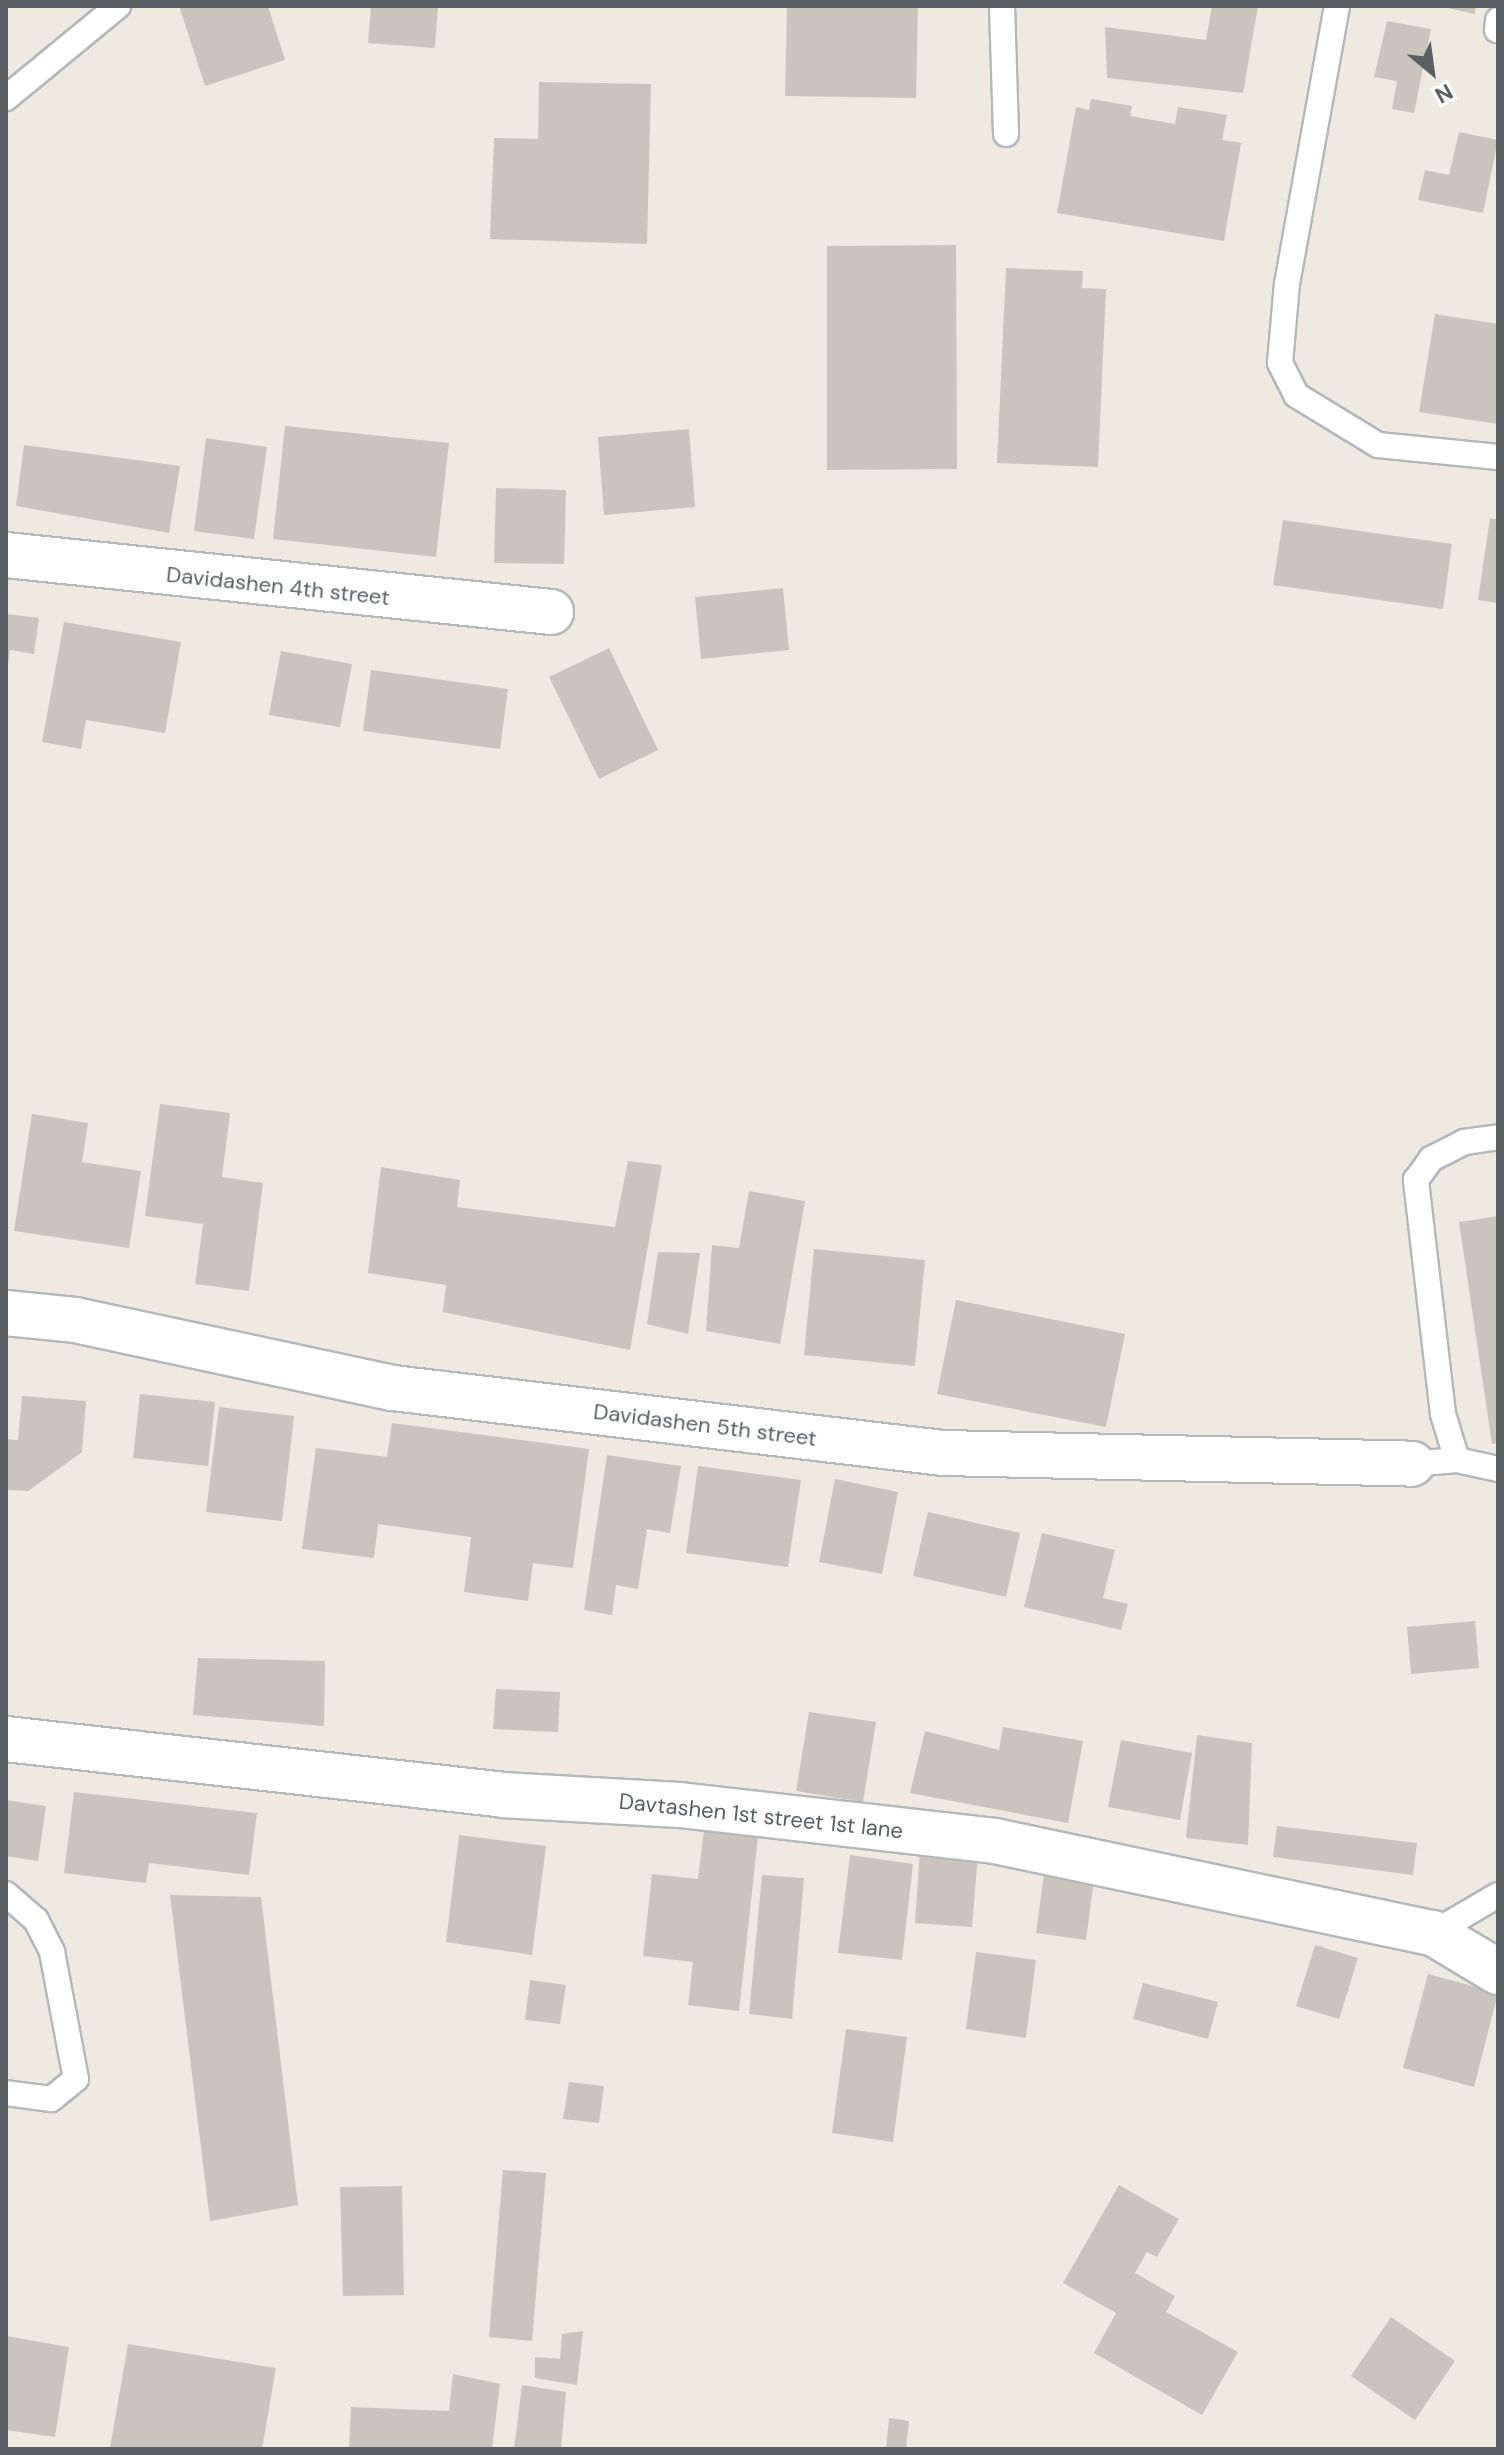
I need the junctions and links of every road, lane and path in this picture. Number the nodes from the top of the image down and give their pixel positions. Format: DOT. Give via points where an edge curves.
graph roads {
  1 [pos="118,6"];
  2 [pos="1002,6"];
  3 [pos="1337,6"];
  4 [pos="6,98"];
  5 [pos="1006,134"];
  6 [pos="1498,457"];
  7 [pos="6,555"];
  8 [pos="551,612"];
  9 [pos="1498,1137"];
  10 [pos="6,1313"];
  11 [pos="1457,1460"];
  12 [pos="1412,1464"];
  13 [pos="1498,1469"];
  14 [pos="6,1739"];
  15 [pos="6,1894"];
  16 [pos="1498,1895"];
  17 [pos="1433,1933"];
  18 [pos="1498,1972"];
  19 [pos="6,2093"];
  1 -- 4 [label="lane"];
  2 -- 5 [label="lane"];
  3 -- 6 [label="lane" via="1287,283 1280,363 1296,395 1378,445"];
  7 -- 8 [label="street, Davidashen 4th street"];
  9 -- 11 [label="lane" via="1464,1142 1431,1159 1416,1180 1443,1414"];
  10 -- 12 [label="street, Davidashen 5th street" via="75,1320 393,1388 943,1453"];
  11 -- 12 [label="lane"];
  11 -- 13 [label="lane"];
  14 -- 17 [label="street, Davtashen 1st street 1st lane" via="502,1795 680,1805 995,1841"];
  15 -- 19 [label="lane" via="36,1920 52,1952 76,2079 51,2099"];
  16 -- 17 [label="lane"];
  17 -- 18 [label="street, Davtashen 1st street 1st lane"];
}
